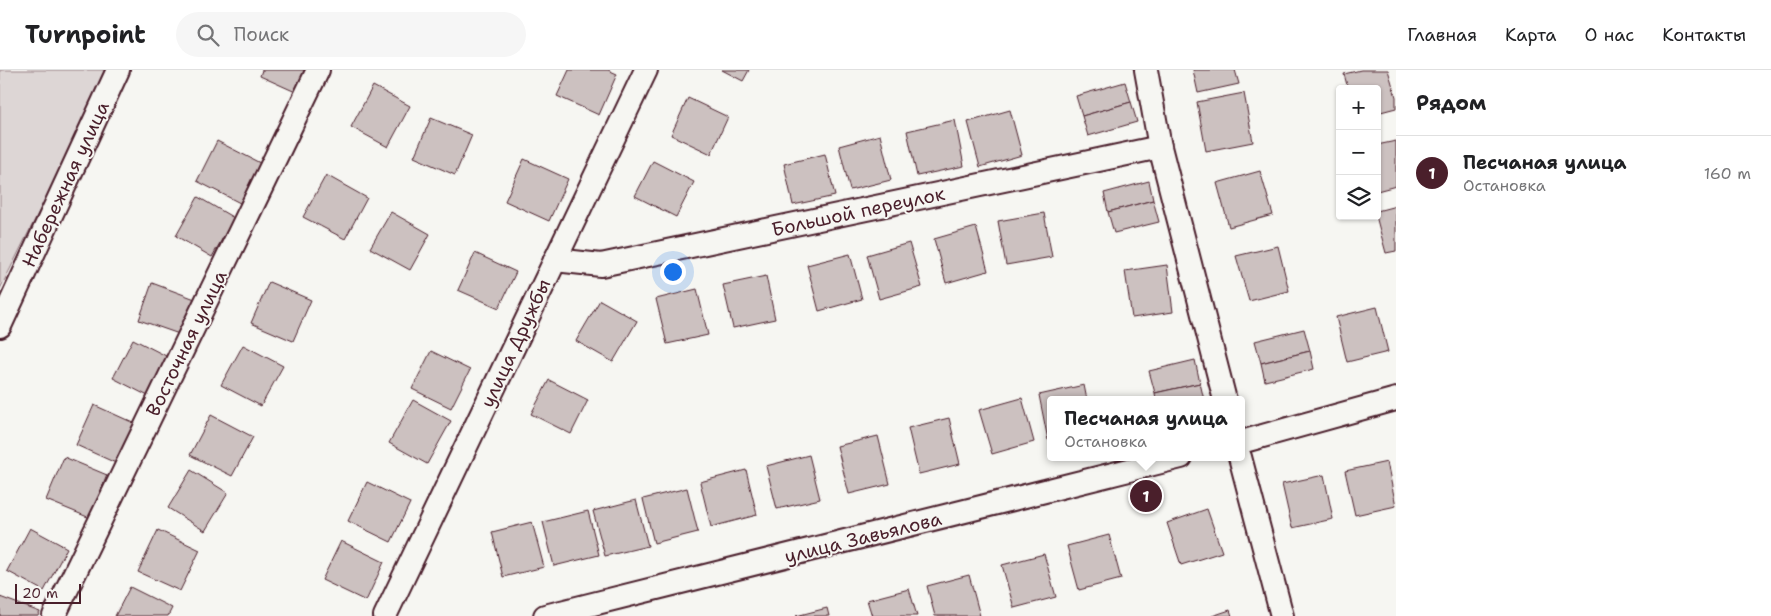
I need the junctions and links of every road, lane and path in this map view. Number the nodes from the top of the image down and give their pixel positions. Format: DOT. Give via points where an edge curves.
graph roads {
  1 [pos="118,70"];
  2 [pos="318,70"];
  3 [pos="646,70"];
  4 [pos="1146,70"];
  5 [pos="1160,147"];
  6 [pos="555,260"];
  7 [pos="0,326"];
  8 [pos="1224,396"];
  9 [pos="1396,399"];
  10 [pos="1245,441"];
  11 [pos="1165,461"];
  12 [pos="1241,461"];
  13 [pos="54,616"];
  14 [pos="385,616"];
  15 [pos="545,616"];
  16 [pos="1282,616"];
  1 -- 7 [label="street, Набережная улица"];
  2 -- 13 [label="street, Восточная улица"];
  3 -- 6 [label="street, улица Дружбы"];
  4 -- 5 [label="street"];
  5 -- 6 [label="street, Большой переулок" via="601,265"];
  5 -- 8 [label="street"];
  6 -- 14 [label="street, улица Дружбы"];
  9 -- 10 [label="street"];
  11 -- 15 [label="street, улица Завьялова"];
  12 -- 16 [label="street"];
}
